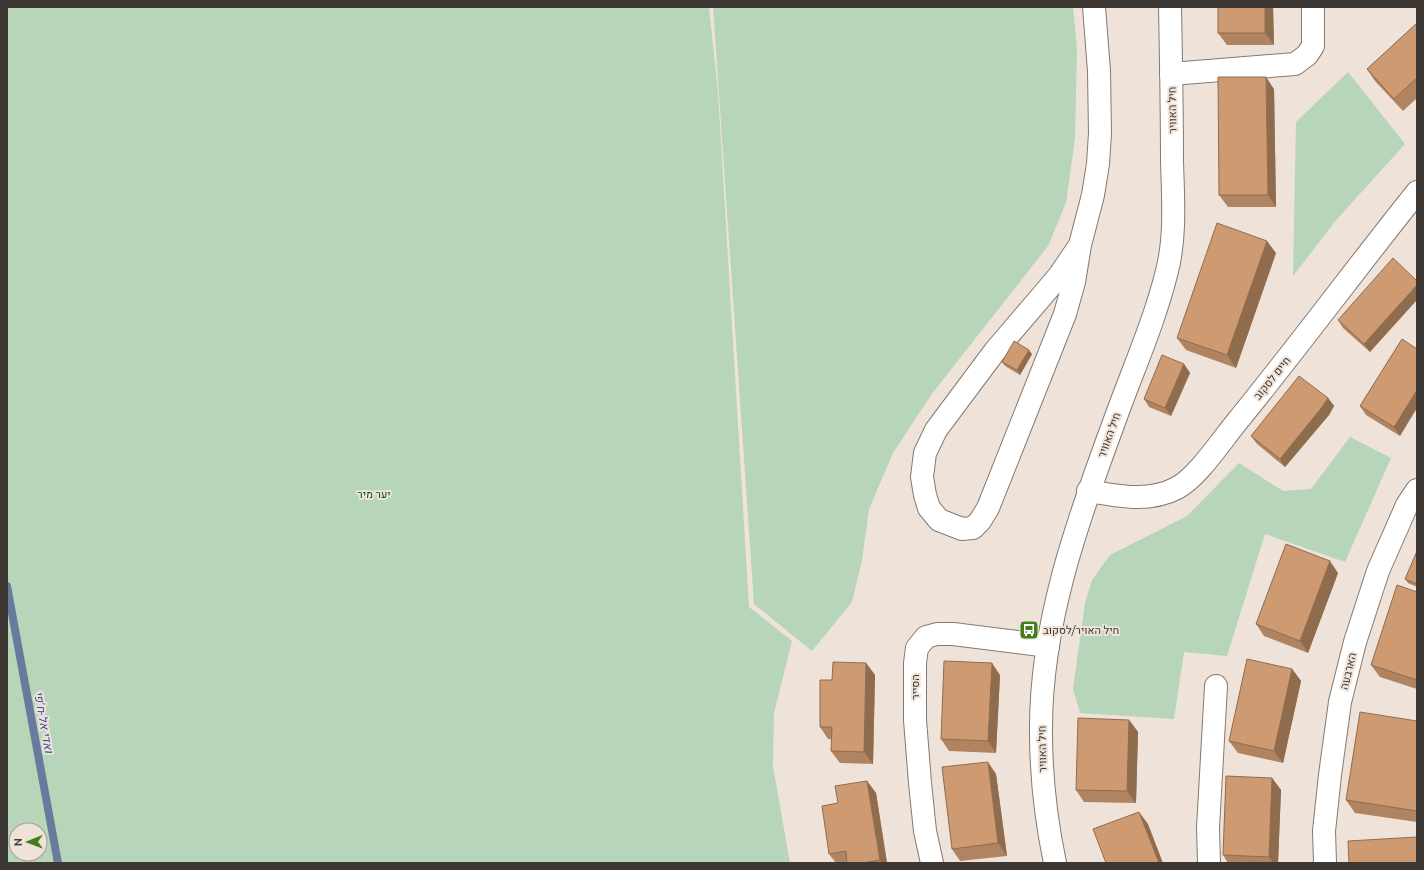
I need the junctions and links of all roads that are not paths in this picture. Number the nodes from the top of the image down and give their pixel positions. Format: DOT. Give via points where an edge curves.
graph roads {
  1 [pos="1094,7"];
  2 [pos="1170,7"];
  3 [pos="1313,7"];
  4 [pos="1171,74"];
  5 [pos="1417,192"];
  6 [pos="1080,245"];
  7 [pos="1417,490"];
  8 [pos="1088,491"];
  9 [pos="1048,646"];
  10 [pos="1216,686"];
  11 [pos="932,863"];
  12 [pos="1054,863"];
  13 [pos="1209,863"];
  14 [pos="1325,863"];
  1 -- 6 [label="street" via="1100,133 1093,195"];
  2 -- 4 [label="street, חיל האוויר"];
  3 -- 4 [label="street" via="1313,46 1307,55 1295,64"];
  4 -- 8 [label="street, חיל האוויר" via="1173,222 1168,269 1151,326"];
  5 -- 8 [label="street, חיים לסקוב" via="1197,471 1178,487 1158,496 1134,498"];
  6 -- 6 [label="street" via="1060,276 995,351 936,430 925,453 922,477 929,508 939,520 962,529 973,528 988,508 1065,314"];
  7 -- 14 [label="street, הארבעה" via="1407,505 1378,571 1353,649 1340,702 1330,776 1324,831"];
  8 -- 9 [label="street, חיל האוויר" via="1066,561"];
  9 -- 11 [label="street, הסייר" via="937,634 926,637 917,648 914,663 915,720 923,810"];
  9 -- 12 [label="street, חיל האוויר" via="1040,730 1042,779"];
  10 -- 13 [label="street" via="1208,828"];
}
